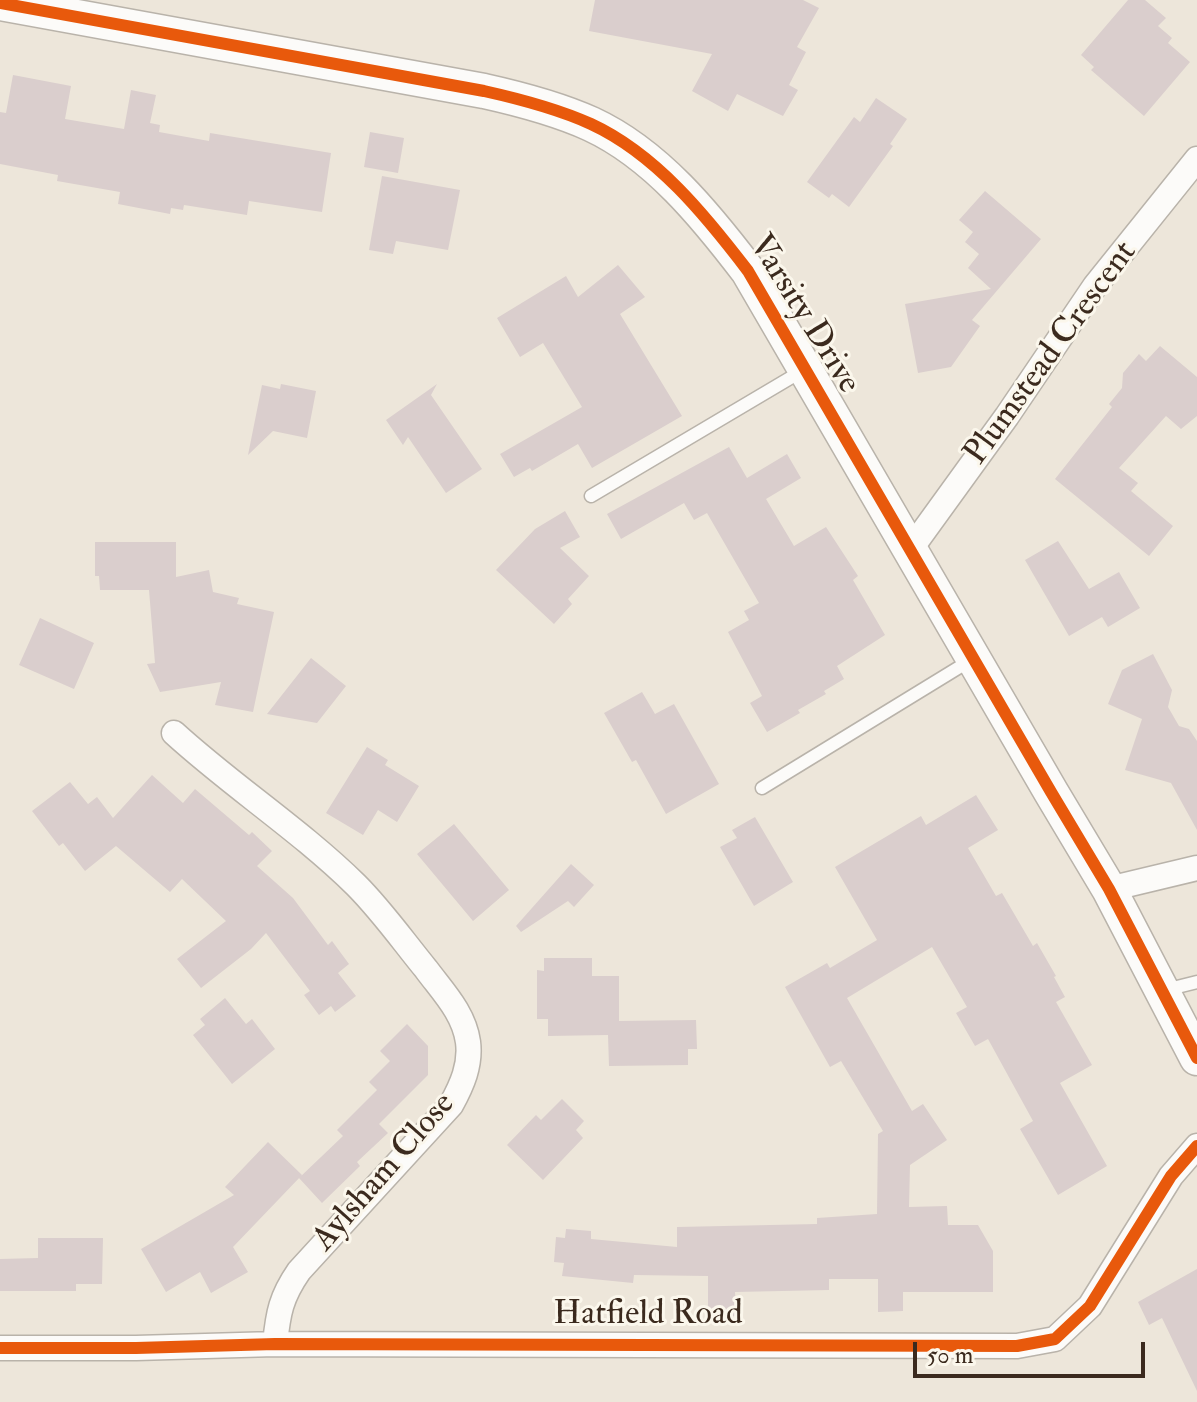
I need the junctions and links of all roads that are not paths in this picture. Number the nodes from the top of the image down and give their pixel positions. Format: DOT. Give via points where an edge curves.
graph roads {
  1 [pos="0,3"];
  2 [pos="1197,159"];
  3 [pos="805,369"];
  4 [pos="591,496"];
  5 [pos="910,550"];
  6 [pos="974,659"];
  7 [pos="174,733"];
  8 [pos="762,788"];
  9 [pos="1197,868"];
  10 [pos="1109,889"];
  11 [pos="1197,982"];
  12 [pos="1162,991"];
  13 [pos="1197,1058"];
  14 [pos="1197,1146"];
  15 [pos="275,1344"];
  16 [pos="0,1348"];
  1 -- 3 [label="street, Varsity Drive" via="484,91 591,124 634,151 718,232 748,271"];
  2 -- 5 [label="street, Plumstead Crescent" via="1095,286"];
  3 -- 4 [label="lane"];
  3 -- 5 [label="street, Varsity Drive"];
  5 -- 6 [label="street, Varsity Drive"];
  6 -- 8 [label="lane"];
  6 -- 10 [label="street, Varsity Drive"];
  7 -- 15 [label="street, Aylsham Close" via="335,865 375,905 454,1005 468,1040 466,1072 451,1105 299,1271 285,1292"];
  9 -- 10 [label="street"];
  10 -- 12 [label="street, Varsity Drive"];
  11 -- 12 [label="lane"];
  12 -- 13 [label="street, Varsity Drive"];
  14 -- 15 [label="street, Hatfield Road" via="1165,1186 1090,1306 1055,1339 1040,1343"];
  15 -- 16 [label="street, Hatfield Road"];
}
